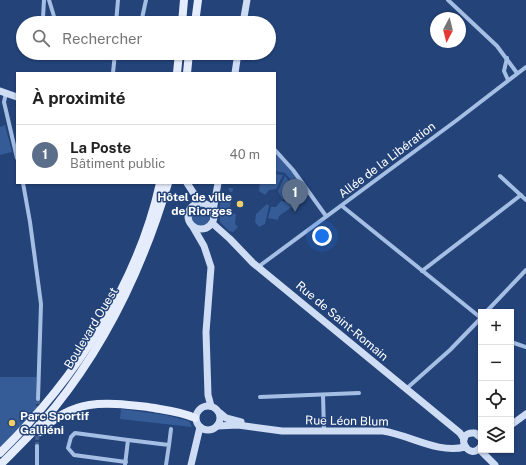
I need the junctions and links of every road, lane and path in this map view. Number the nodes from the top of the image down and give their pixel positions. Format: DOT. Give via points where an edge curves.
graph roads {
  1 [pos="44,0"];
  2 [pos="49,0"];
  3 [pos="118,0"];
  4 [pos="146,0"];
  5 [pos="184,0"];
  6 [pos="193,0"];
  7 [pos="198,0"];
  8 [pos="247,0"];
  9 [pos="448,0"];
  10 [pos="43,16"];
  11 [pos="54,16"];
  12 [pos="117,16"];
  13 [pos="143,16"];
  14 [pos="183,16"];
  15 [pos="192,16"];
  16 [pos="196,16"];
  17 [pos="245,16"];
  18 [pos="506,58"];
  19 [pos="114,60"];
  20 [pos="178,60"];
  21 [pos="188,60"];
  22 [pos="237,60"];
  23 [pos="526,67"];
  24 [pos="113,72"];
  25 [pos="177,72"];
  26 [pos="187,72"];
  27 [pos="235,72"];
  28 [pos="517,73"];
  29 [pos="508,80"];
  30 [pos="3,92"];
  31 [pos="16,97"];
  32 [pos="276,151"];
  33 [pos="16,154"];
  34 [pos="500,176"];
  35 [pos="23,184"];
  36 [pos="160,184"];
  37 [pos="168,184"];
  38 [pos="218,184"];
  39 [pos="189,186"];
  40 [pos="521,195"];
  41 [pos="216,196"];
  42 [pos="526,200"];
  43 [pos="203,203"];
  44 [pos="192,206"];
  45 [pos="342,206"];
  46 [pos="213,211"];
  47 [pos="326,216"];
  48 [pos="212,223"];
  49 [pos="193,227"];
  50 [pos="205,229"];
  51 [pos="204,246"];
  52 [pos="258,267"];
  53 [pos="526,270"];
  54 [pos="422,271"];
  55 [pos="489,309"];
  56 [pos="478,316"];
  57 [pos="478,321"];
  58 [pos="514,343"];
  59 [pos="526,347"];
  60 [pos="406,389"];
  61 [pos="360,393"];
  62 [pos="323,395"];
  63 [pos="260,397"];
  64 [pos="38,399"];
  65 [pos="209,405"];
  66 [pos="220,413"];
  67 [pos="526,414"];
  68 [pos="195,418"];
  69 [pos="514,423"];
  70 [pos="217,426"];
  71 [pos="250,426"];
  72 [pos="171,429"];
  73 [pos="203,429"];
  74 [pos="324,430"];
  75 [pos="464,436"];
  76 [pos="478,436"];
  77 [pos="128,440"];
  78 [pos="24,441"];
  79 [pos="169,445"];
  80 [pos="37,446"];
  81 [pos="465,447"];
  82 [pos="478,449"];
  83 [pos="0,453"];
  84 [pos="484,453"];
  85 [pos="126,463"];
  86 [pos="0,465"];
  87 [pos="37,465"];
  88 [pos="166,465"];
  89 [pos="192,465"];
  90 [pos="495,465"];
  1 -- 10 [label="street"];
  2 -- 11 [label="street"];
  3 -- 12 [label="street"];
  4 -- 13 [label="street"];
  5 -- 14 [label="main road"];
  6 -- 15 [label="main road"];
  7 -- 16 [label="main road"];
  8 -- 17 [label="street"];
  9 -- 18 [label="street" via="498,46"];
  18 -- 28 [label="street"];
  18 -- 29 [label="street" via="504,71"];
  19 -- 24 [label="street"];
  20 -- 25 [label="main road"];
  21 -- 26 [label="main road"];
  22 -- 27 [label="street"];
  23 -- 28 [label="street, Allée de la Libération"];
  28 -- 29 [label="street, Allée de la Libération"];
  29 -- 45 [label="street, Allée de la Libération"];
  30 -- 31 [label="street"];
  30 -- 33 [label="street"];
  32 -- 47 [label="street" via="294,170"];
  34 -- 40 [label="street"];
  35 -- 64 [label="street" via="41,304"];
  36 -- 83 [label="main road, Boulevard Ouest" via="134,260 103,322 53,395"];
  37 -- 78 [label="main road, Boulevard Ouest" via="143,258 115,316 61,399"];
  38 -- 41 [label="street"];
  39 -- 43 [label="street"];
  39 -- 44 [label="street"];
  40 -- 42 [label="street"];
  40 -- 54 [label="street"];
  41 -- 43 [label="street"];
  41 -- 46 [label="street"];
  43 -- 44 [label="street"];
  43 -- 46 [label="street"];
  44 -- 49 [label="street" via="187,217"];
  45 -- 47 [label="street, Allée de la Libération"];
  45 -- 54 [label="street"];
  46 -- 48 [label="street"];
  47 -- 52 [label="street, Allée de la Libération"];
  48 -- 50 [label="street"];
  48 -- 52 [label="street, Rue de Saint-Romain"];
  49 -- 50 [label="street"];
  49 -- 51 [label="street"];
  50 -- 51 [label="street"];
  51 -- 65 [label="street" via="210,267 206,332"];
  52 -- 60 [label="street, Rue de Saint-Romain"];
  53 -- 55 [label="street"];
  54 -- 56 [label="street"];
  57 -- 60 [label="street"];
  58 -- 59 [label="street"];
  60 -- 75 [label="street, Rue de Saint-Romain"];
  61 -- 62 [label="street"];
  62 -- 63 [label="street"];
  62 -- 74 [label="street"];
  65 -- 66 [label="street"];
  65 -- 68 [label="street" via="199,409"];
  66 -- 70 [label="street"];
  66 -- 71 [label="street, Rue Léon Blum" via="226,418"];
  67 -- 69 [label="street"];
  68 -- 73 [label="street"];
  68 -- 78 [label="main road" via="165,410 115,403 93,403 65,412 36,435"];
  70 -- 71 [label="street, Rue Léon Blum"];
  70 -- 73 [label="street" via="210,430"];
  71 -- 74 [label="street, Rue Léon Blum" via="273,430"];
  72 -- 79 [label="street"];
  73 -- 89 [label="street"];
  74 -- 81 [label="street, Rue Léon Blum" via="383,431 398,433 430,445 446,448"];
  75 -- 76 [label="street" via="475,433"];
  75 -- 81 [label="street"];
  77 -- 79 [label="street"];
  77 -- 85 [label="street"];
  77 -- 85 [label="street" via="75,433 68,448 74,455"];
  78 -- 86 [label="main road, Boulevard Ouest"];
  79 -- 88 [label="street"];
  80 -- 87 [label="street"];
  81 -- 82 [label="street, Rue Léon Blum" via="473,451"];
  84 -- 90 [label="street"];
}
